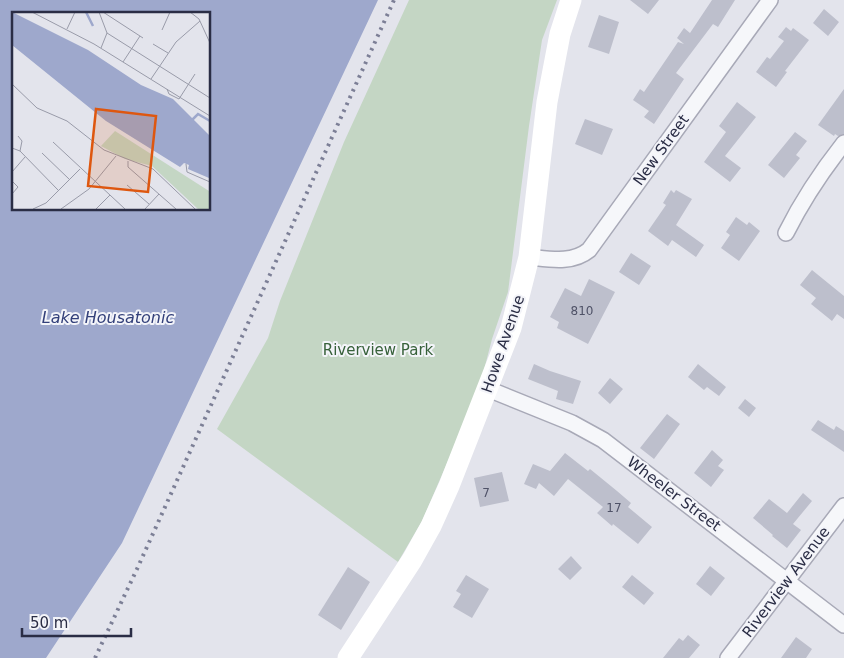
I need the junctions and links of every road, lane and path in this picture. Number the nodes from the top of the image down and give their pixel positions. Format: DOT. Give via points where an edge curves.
graph roads {
  1 [pos="571,0"];
  2 [pos="770,0"];
  3 [pos="844,143"];
  4 [pos="786,233"];
  5 [pos="529,257"];
  6 [pos="488,389"];
  7 [pos="844,506"];
  8 [pos="786,581"];
  9 [pos="844,625"];
  10 [pos="348,658"];
  11 [pos="728,658"];
  1 -- 5 [label="main road, Howe Avenue" via="560,34 547,102"];
  2 -- 5 [label="street, New Street" via="589,250 571,259"];
  3 -- 4 [label="street" via="800,205"];
  5 -- 6 [label="main road, Howe Avenue" via="511,328"];
  6 -- 8 [label="street, Wheeler Street" via="572,423 603,440"];
  6 -- 10 [label="main road, Howe Avenue" via="431,526"];
  7 -- 8 [label="street, Riverview Avenue"];
  8 -- 9 [label="street, Wheeler Street"];
  8 -- 11 [label="street, Riverview Avenue"];
}
